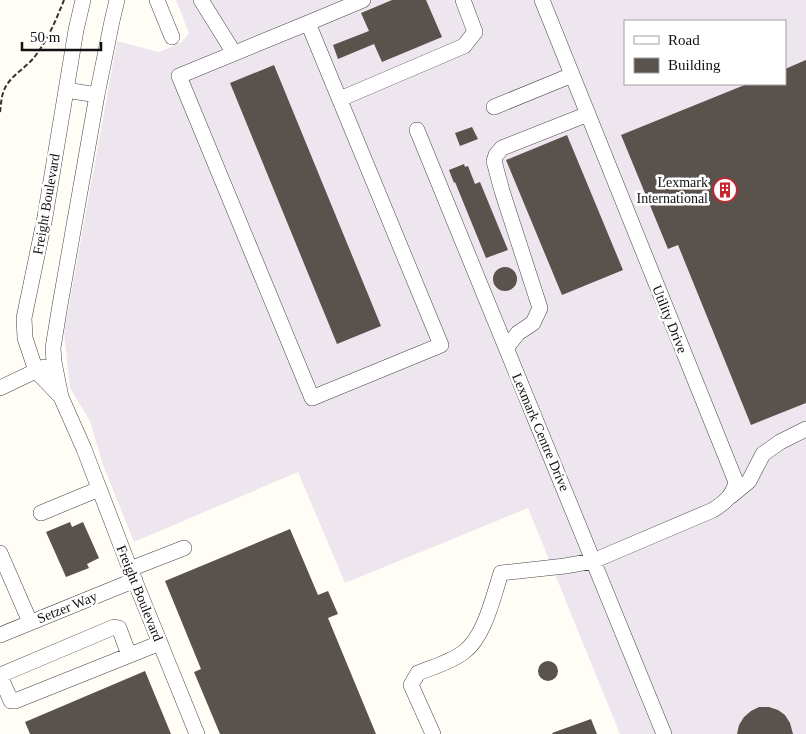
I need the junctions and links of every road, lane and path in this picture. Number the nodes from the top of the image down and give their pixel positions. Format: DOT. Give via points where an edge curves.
graph roads {
  1 [pos="64,0"];
  2 [pos="83,0"];
  3 [pos="118,0"];
  4 [pos="157,0"];
  5 [pos="201,0"];
  6 [pos="363,0"];
  7 [pos="463,0"];
  8 [pos="542,0"];
  9 [pos="308,23"];
  10 [pos="172,37"];
  11 [pos="234,53"];
  12 [pos="572,75"];
  13 [pos="66,90"];
  14 [pos="97,95"];
  15 [pos="340,99"];
  16 [pos="494,106"];
  17 [pos="0,112"];
  18 [pos="588,114"];
  19 [pos="417,130"];
  20 [pos="506,348"];
  21 [pos="54,362"];
  22 [pos="36,371"];
  23 [pos="0,388"];
  24 [pos="61,397"];
  25 [pos="806,429"];
  26 [pos="99,489"];
  27 [pos="730,497"];
  28 [pos="41,513"];
  29 [pos="184,548"];
  30 [pos="0,553"];
  31 [pos="593,561"];
  32 [pos="132,575"];
  33 [pos="30,622"];
  34 [pos="0,635"];
  35 [pos="160,642"];
  36 [pos="129,655"];
  37 [pos="197,734"];
  38 [pos="433,734"];
  39 [pos="664,734"];
  1 -- 17 [label="path" via="50,36 2,93"];
  2 -- 13 [label="lane, Freight Boulevard"];
  3 -- 14 [label="lane, Freight Boulevard"];
  4 -- 10 [label="lane"];
  5 -- 11 [label="lane"];
  6 -- 9 [label="lane"];
  7 -- 15 [label="lane" via="474,32 464,46"];
  8 -- 12 [label="lane, Utility Drive"];
  9 -- 11 [label="lane"];
  9 -- 15 [label="lane"];
  11 -- 15 [label="lane" via="179,76 312,398 441,345"];
  12 -- 16 [label="lane"];
  12 -- 18 [label="lane, Utility Drive"];
  13 -- 14 [label="lane"];
  13 -- 22 [label="lane, Freight Boulevard" via="24,318"];
  14 -- 21 [label="lane, Freight Boulevard" via="58,314"];
  18 -- 20 [label="lane" via="502,148 496,155 494,161 502,191 540,308 533,323"];
  18 -- 27 [label="lane, Utility Drive" via="736,482"];
  19 -- 20 [label="lane, Lexmark Centre Drive"];
  20 -- 31 [label="lane, Lexmark Centre Drive"];
  21 -- 22 [label="lane"];
  21 -- 24 [label="lane, Freight Boulevard"];
  22 -- 23 [label="lane"];
  22 -- 24 [label="lane, Freight Boulevard"];
  24 -- 26 [label="lane, Freight Boulevard"];
  25 -- 27 [label="lane" via="762,454 749,482"];
  26 -- 28 [label="lane"];
  26 -- 32 [label="lane, Freight Boulevard"];
  27 -- 31 [label="lane" via="713,510"];
  29 -- 32 [label="lane, Setzer Way"];
  30 -- 33 [label="lane"];
  31 -- 38 [label="lane" via="501,573 479,633 465,652 418,673 411,686"];
  31 -- 39 [label="lane, Lexmark Centre Drive"];
  32 -- 33 [label="lane, Setzer Way"];
  32 -- 35 [label="lane, Freight Boulevard"];
  33 -- 34 [label="lane, Setzer Way"];
  35 -- 36 [label="lane"];
  35 -- 37 [label="lane, Freight Boulevard"];
  36 -- 36 [label="lane" via="15,701 11,701 1,678 3,674 114,627 119,628"];
}
